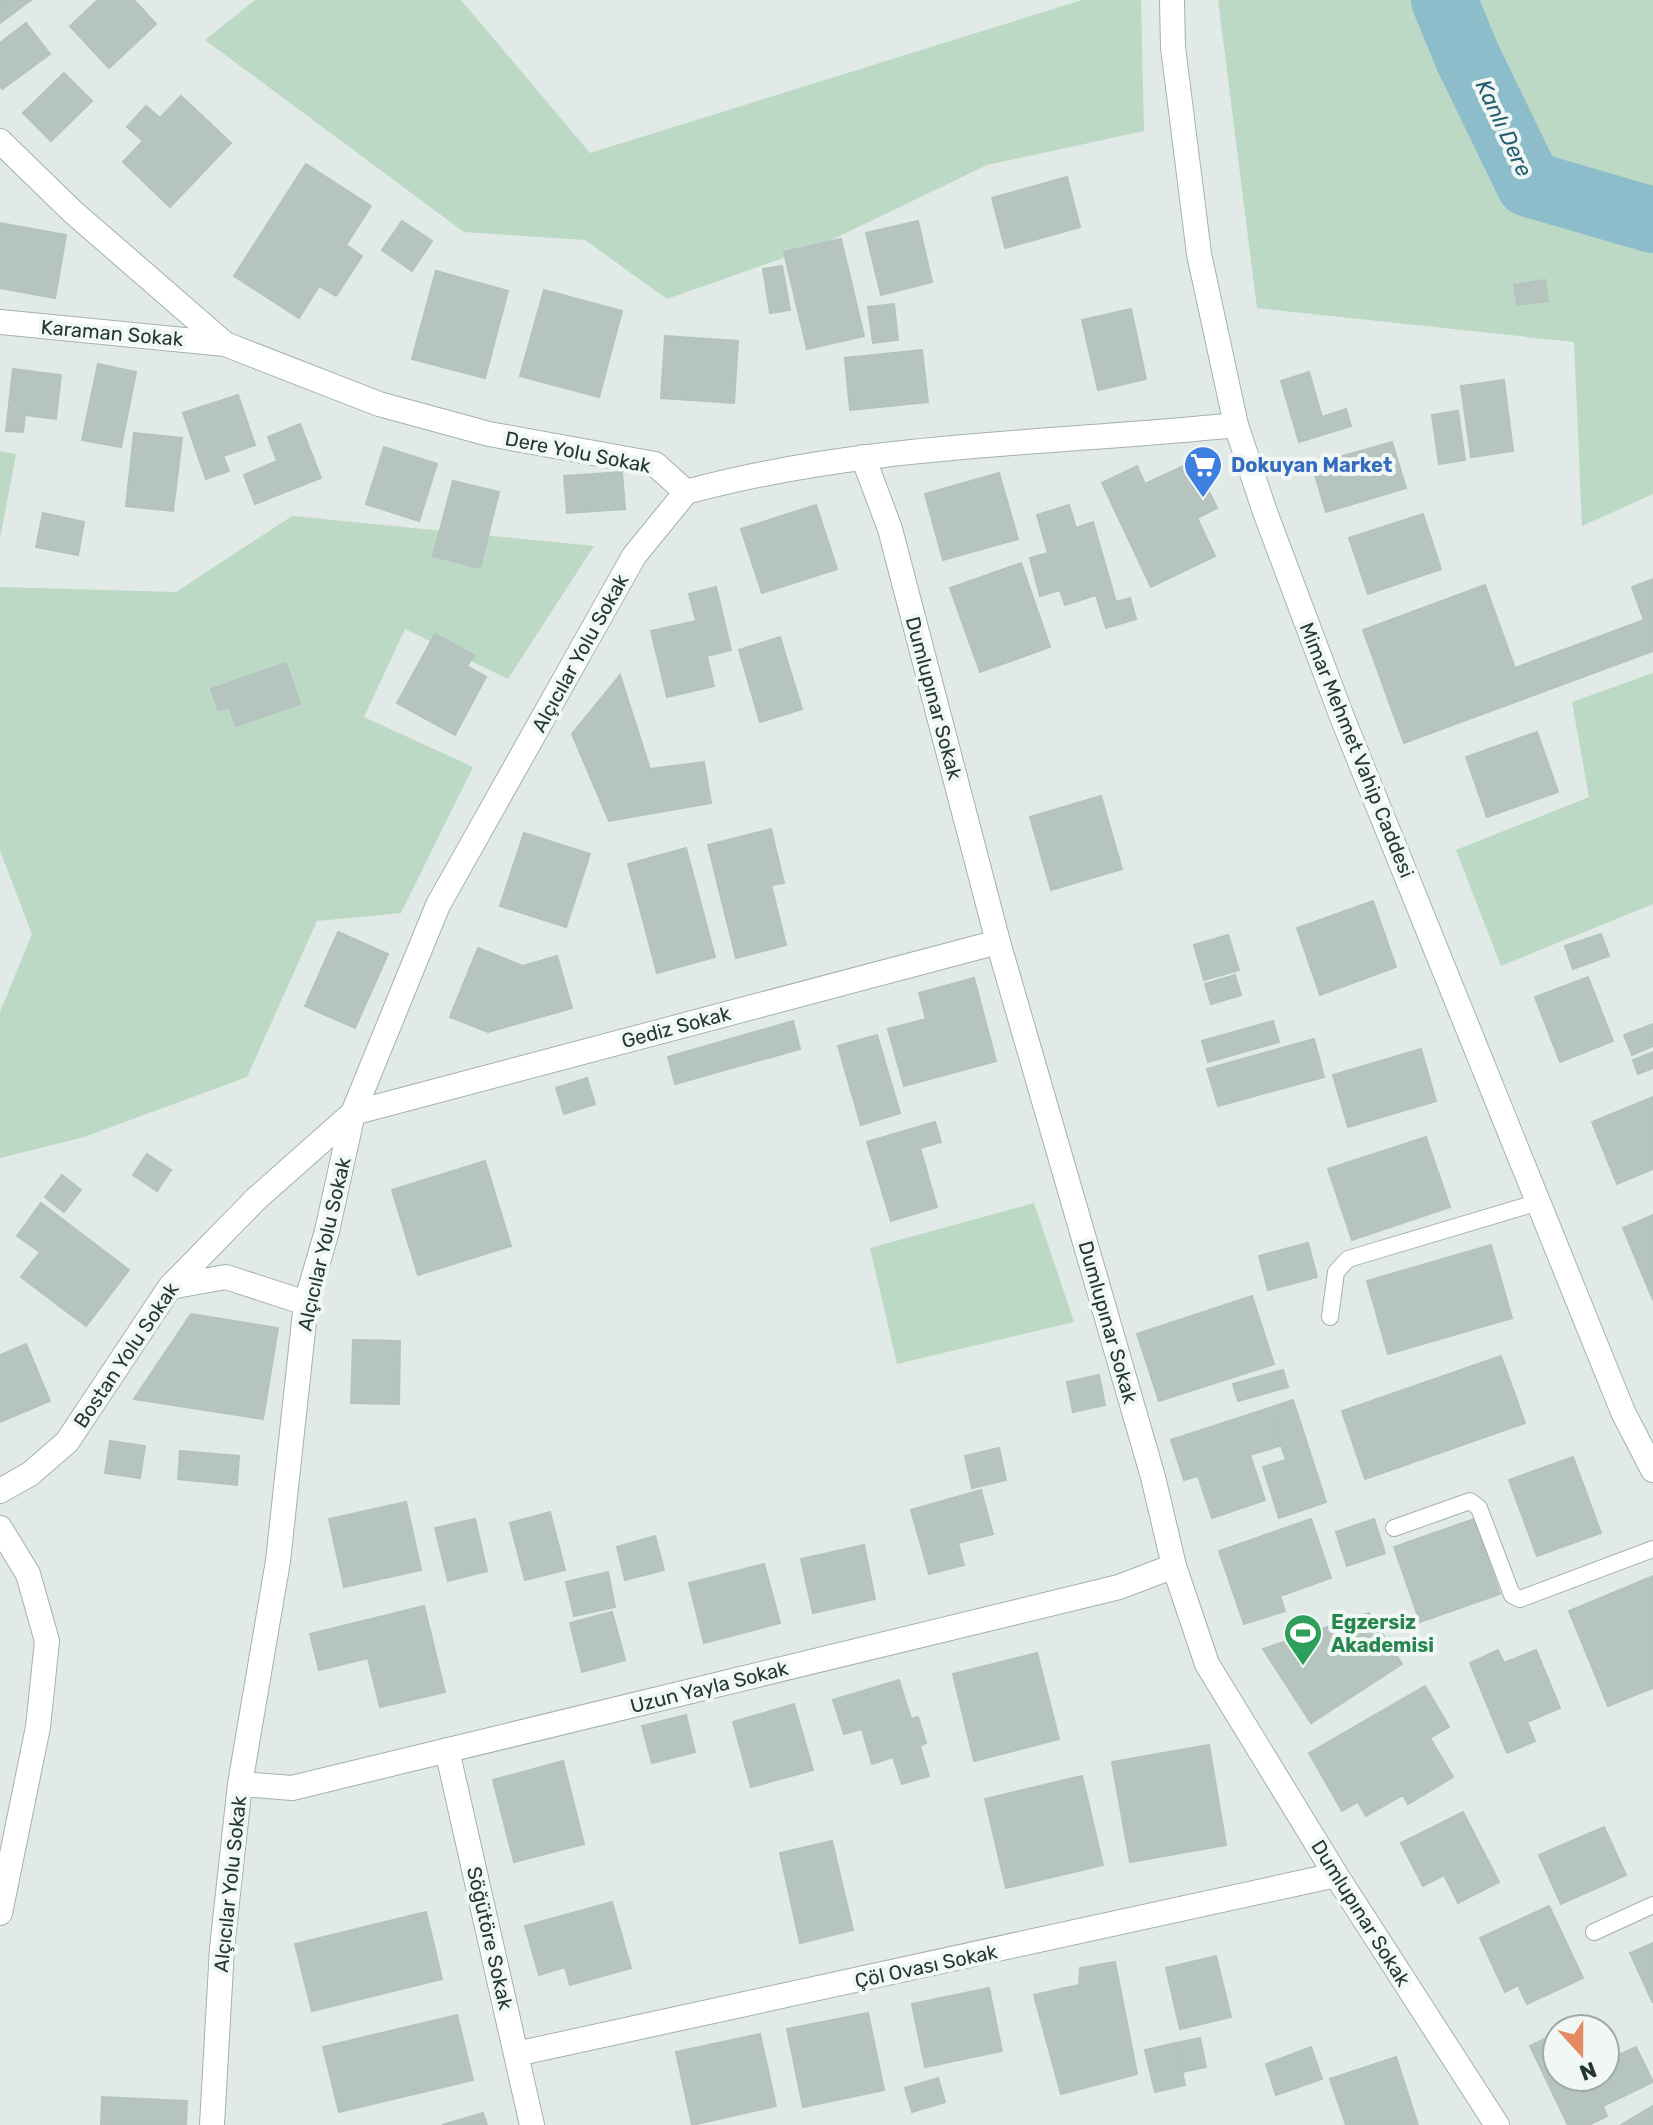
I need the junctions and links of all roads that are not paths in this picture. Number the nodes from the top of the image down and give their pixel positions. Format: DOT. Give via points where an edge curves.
graph roads {
  1 [pos="1172,0"];
  2 [pos="0,141"];
  3 [pos="0,322"];
  4 [pos="225,344"];
  5 [pos="1236,425"];
  6 [pos="863,457"];
  7 [pos="686,492"];
  8 [pos="998,942"];
  9 [pos="353,1113"];
  10 [pos="1539,1202"];
  11 [pos="170,1287"];
  12 [pos="306,1303"];
  13 [pos="1330,1317"];
  14 [pos="1653,1470"];
  15 [pos="0,1491"];
  16 [pos="0,1528"];
  17 [pos="1394,1528"];
  18 [pos="1653,1549"];
  19 [pos="1174,1566"];
  20 [pos="447,1750"];
  21 [pos="240,1784"];
  22 [pos="1336,1875"];
  23 [pos="1653,1905"];
  24 [pos="0,1913"];
  25 [pos="1594,1932"];
  26 [pos="516,2054"];
  27 [pos="212,2125"];
  28 [pos="532,2125"];
  29 [pos="1497,2125"];
  1 -- 5 [label="street, Mimar Mehmet Vahip Caddesi" via="1199,254"];
  2 -- 4 [label="street, Dere Yolu Sokak"];
  3 -- 4 [label="street, Karaman Sokak"];
  4 -- 7 [label="street, Dere Yolu Sokak" via="379,404 489,434 655,464"];
  5 -- 6 [label="street"];
  5 -- 10 [label="street, Mimar Mehmet Vahip Caddesi" via="1342,717"];
  6 -- 7 [label="street" via="739,477"];
  6 -- 8 [label="street, Dumlupınar Sokak" via="890,529"];
  7 -- 9 [label="street, Alçıcılar Yolu Sokak" via="634,556 438,905"];
  8 -- 9 [label="street, Gediz Sokak"];
  8 -- 19 [label="street, Dumlupınar Sokak"];
  9 -- 11 [label="street, Bostan Yolu Sokak" via="256,1199"];
  9 -- 12 [label="street, Alçıcılar Yolu Sokak"];
  10 -- 13 [label="lane" via="1348,1259 1336,1272"];
  10 -- 14 [label="street, Mimar Mehmet Vahip Caddesi" via="1623,1412"];
  11 -- 12 [label="street" via="226,1277"];
  11 -- 15 [label="street, Bostan Yolu Sokak" via="67,1442"];
  12 -- 21 [label="street, Alçıcılar Yolu Sokak" via="278,1561"];
  16 -- 24 [label="street" via="28,1574 47,1641 38,1727"];
  17 -- 18 [label="lane" via="1470,1501 1479,1508 1512,1595 1520,1599"];
  19 -- 20 [label="street, Uzun Yayla Sokak" via="1119,1587"];
  19 -- 22 [label="street, Dumlupınar Sokak" via="1207,1664"];
  20 -- 21 [label="street, Uzun Yayla Sokak" via="292,1788"];
  20 -- 26 [label="street, Söğütöre Sokak"];
  21 -- 27 [label="street, Alçıcılar Yolu Sokak" via="222,1948"];
  22 -- 26 [label="street, Çöl Ovası Sokak"];
  22 -- 29 [label="street, Dumlupınar Sokak"];
  23 -- 25 [label="lane"];
  26 -- 28 [label="street, Söğütöre Sokak"];
}
